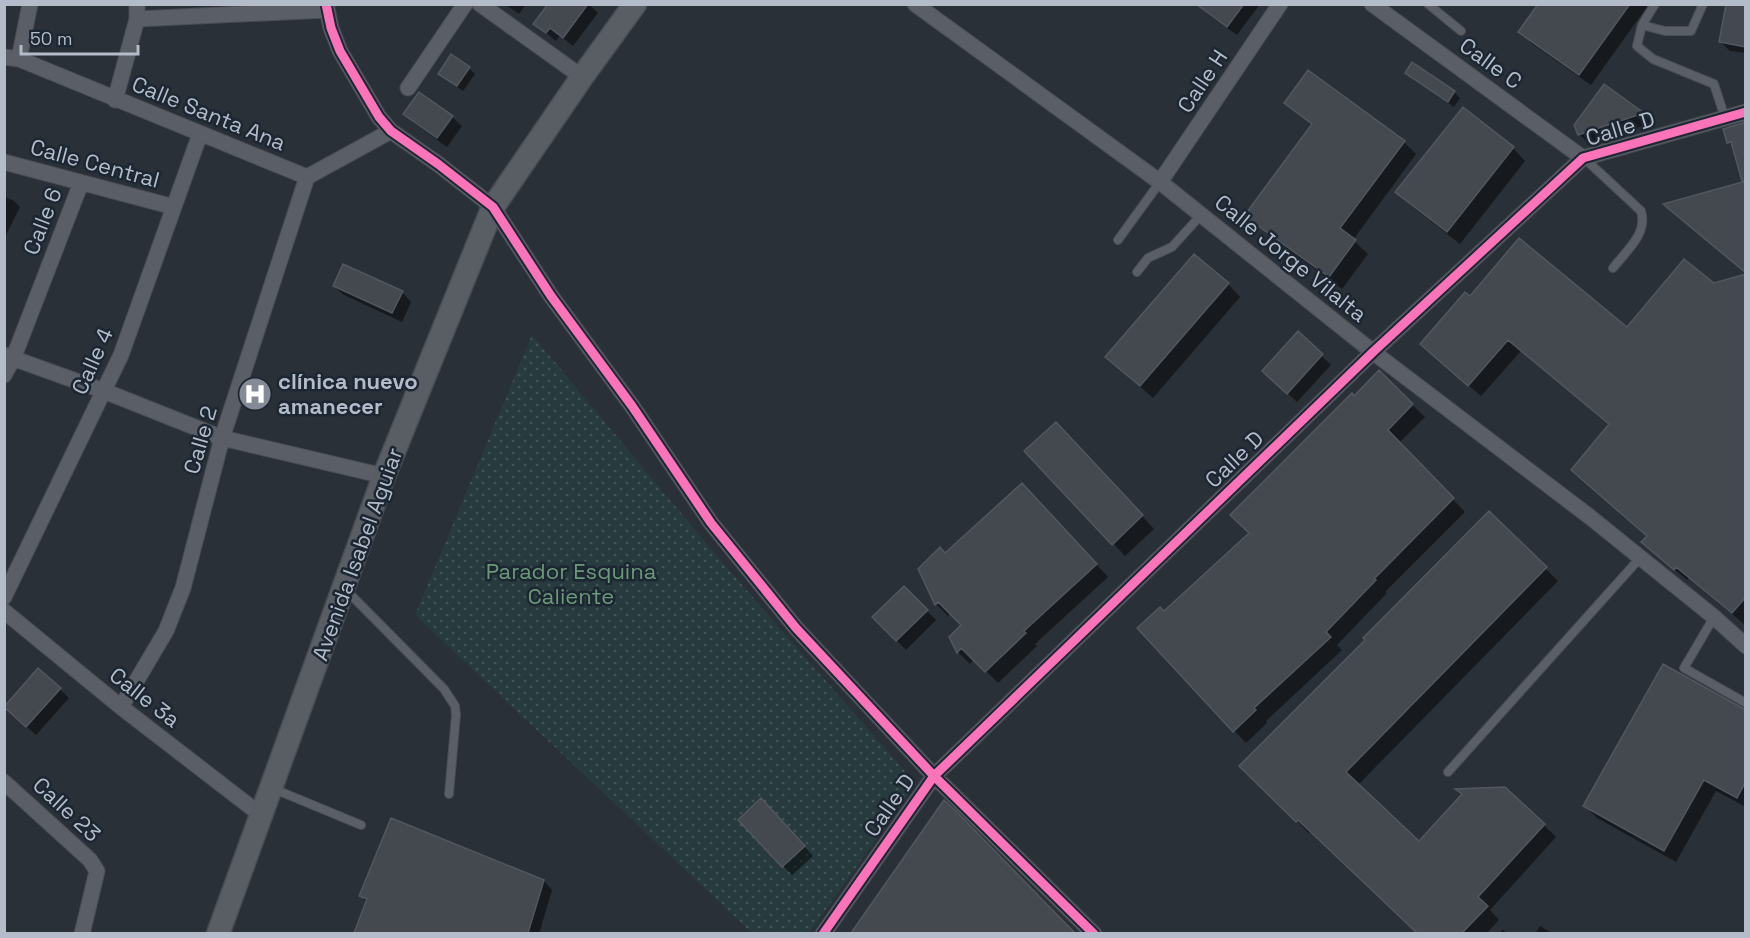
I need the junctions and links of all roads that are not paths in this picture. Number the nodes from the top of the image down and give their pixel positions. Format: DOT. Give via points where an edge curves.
graph roads {
  1 [pos="30,4"];
  2 [pos="465,4"];
  3 [pos="480,4"];
  4 [pos="635,4"];
  5 [pos="915,4"];
  6 [pos="1280,4"];
  7 [pos="1372,4"];
  8 [pos="1428,4"];
  9 [pos="1655,4"];
  10 [pos="1703,4"];
  11 [pos="326,7"];
  12 [pos="137,12"];
  13 [pos="1642,25"];
  14 [pos="1461,31"];
  15 [pos="12,58"];
  16 [pos="582,77"];
  17 [pos="408,88"];
  18 [pos="115,100"];
  19 [pos="1746,112"];
  20 [pos="1725,117"];
  21 [pos="391,131"];
  22 [pos="200,134"];
  23 [pos="1583,158"];
  24 [pos="4,162"];
  25 [pos="307,177"];
  26 [pos="1160,182"];
  27 [pos="81,183"];
  28 [pos="174,207"];
  29 [pos="493,207"];
  30 [pos="1201,215"];
  31 [pos="1118,240"];
  32 [pos="1613,268"];
  33 [pos="1137,272"];
  34 [pos="1373,352"];
  35 [pos="9,357"];
  36 [pos="4,375"];
  37 [pos="104,392"];
  38 [pos="222,438"];
  39 [pos="384,476"];
  40 [pos="1640,558"];
  41 [pos="344,588"];
  42 [pos="4,597"];
  43 [pos="4,611"];
  44 [pos="1714,617"];
  45 [pos="1746,646"];
  46 [pos="1746,703"];
  47 [pos="121,707"];
  48 [pos="1448,772"];
  49 [pos="934,776"];
  50 [pos="4,782"];
  51 [pos="271,788"];
  52 [pos="449,794"];
  53 [pos="261,815"];
  54 [pos="361,825"];
  55 [pos="222,932"];
  56 [pos="82,933"];
  57 [pos="823,933"];
  58 [pos="1094,933"];
  1 -- 15 [label="street"];
  2 -- 17 [label="street"];
  3 -- 16 [label="street"];
  4 -- 16 [label="main road, Avenida Isabel Aguiar"];
  5 -- 26 [label="street, Calle Jorge Vilalta"];
  6 -- 26 [label="street, Calle H"];
  7 -- 23 [label="street, Calle C"];
  8 -- 14 [label="lane"];
  9 -- 13 [label="lane"];
  10 -- 13 [label="lane" via="1691,31 1665,31"];
  11 -- 12 [label="street"];
  11 -- 21 [label="street" via="340,51 360,88"];
  12 -- 18 [label="street"];
  13 -- 20 [label="lane" via="1637,46 1653,59 1714,84"];
  15 -- 18 [label="street, Calle Santa Ana"];
  16 -- 29 [label="main road, Avenida Isabel Aguiar"];
  18 -- 22 [label="street, Calle Santa Ana"];
  19 -- 20 [label="street, Calle D"];
  20 -- 23 [label="street, Calle D"];
  21 -- 25 [label="street"];
  21 -- 29 [label="street"];
  22 -- 25 [label="street, Calle Santa Ana"];
  22 -- 28 [label="street, Calle 4"];
  23 -- 32 [label="lane" via="1641,211 1644,221 1641,231"];
  23 -- 34 [label="street, Calle D"];
  24 -- 27 [label="street, Calle Central"];
  25 -- 38 [label="street, Calle 2"];
  26 -- 30 [label="street, Calle Jorge Vilalta"];
  26 -- 31 [label="lane"];
  27 -- 28 [label="street, Calle Central"];
  27 -- 35 [label="street, Calle 6"];
  28 -- 37 [label="street, Calle 4"];
  29 -- 39 [label="main road, Avenida Isabel Aguiar"];
  29 -- 49 [label="street" via="711,523 796,628"];
  30 -- 33 [label="lane" via="1172,247 1148,258"];
  30 -- 34 [label="street, Calle Jorge Vilalta"];
  34 -- 40 [label="street, Calle Jorge Vilalta"];
  34 -- 49 [label="street, Calle D"];
  35 -- 36 [label="street, Calle 6"];
  35 -- 37 [label="street"];
  37 -- 38 [label="street"];
  37 -- 42 [label="street, Calle 4"];
  38 -- 39 [label="street"];
  38 -- 47 [label="street, Calle 2" via="183,588 166,631"];
  39 -- 41 [label="main road, Avenida Isabel Aguiar"];
  40 -- 44 [label="street, Calle Jorge Vilalta"];
  40 -- 48 [label="lane"];
  41 -- 51 [label="main road, Avenida Isabel Aguiar"];
  41 -- 52 [label="lane" via="444,689 455,706"];
  43 -- 47 [label="street, Calle 3a"];
  44 -- 45 [label="street, Calle Jorge Vilalta"];
  44 -- 46 [label="lane" via="1684,668"];
  47 -- 53 [label="street, Calle 3a"];
  49 -- 57 [label="street, Calle D"];
  49 -- 58 [label="street"];
  50 -- 56 [label="street, Calle 23" via="90,860 97,871"];
  51 -- 53 [label="main road, Avenida Isabel Aguiar"];
  51 -- 54 [label="lane"];
  53 -- 55 [label="main road, Avenida Isabel Aguiar"];
}
